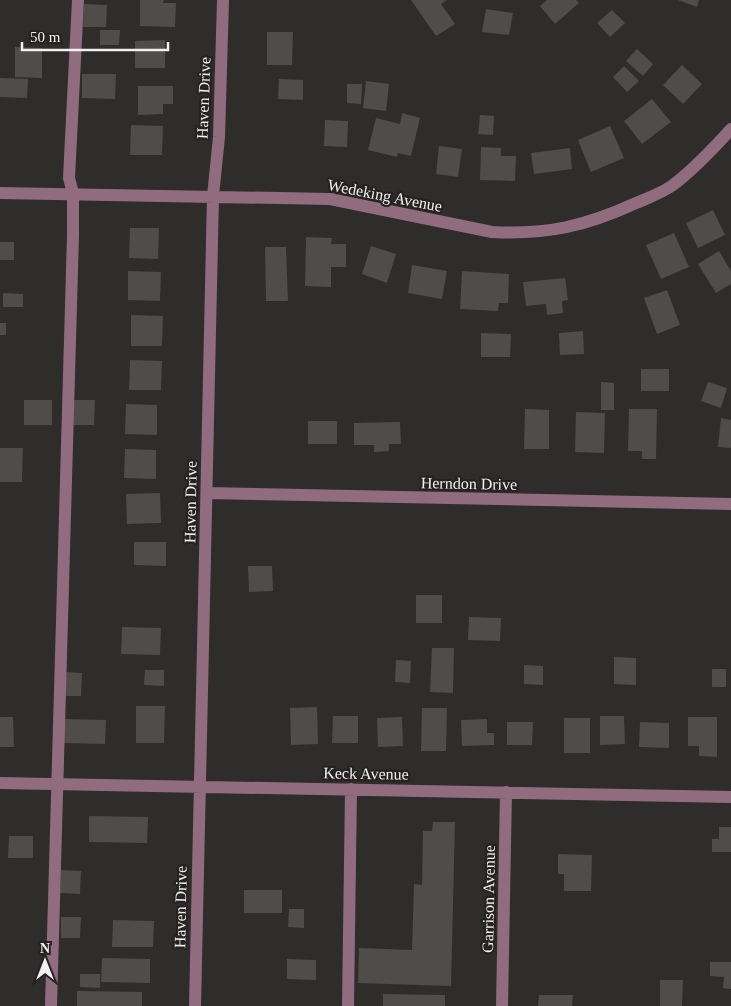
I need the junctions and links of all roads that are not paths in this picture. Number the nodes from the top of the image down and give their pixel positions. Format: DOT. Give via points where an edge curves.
graph roads {
  1 [pos="78,0"];
  2 [pos="223,0"];
  3 [pos="731,130"];
  4 [pos="0,193"];
  5 [pos="73,193"];
  6 [pos="213,196"];
  7 [pos="207,493"];
  8 [pos="731,504"];
  9 [pos="0,783"];
  10 [pos="57,784"];
  11 [pos="199,786"];
  12 [pos="351,790"];
  13 [pos="506,792"];
  14 [pos="731,796"];
  15 [pos="51,1006"];
  16 [pos="195,1006"];
  17 [pos="348,1006"];
  18 [pos="502,1006"];
  1 -- 5 [label="street" via="69,178"];
  2 -- 6 [label="street, Haven Drive" via="219,137"];
  3 -- 6 [label="street, Wedeking Avenue" via="692,169 666,189 598,220 547,231 492,232 330,198"];
  4 -- 5 [label="street, Wedeking Avenue"];
  5 -- 6 [label="street, Wedeking Avenue"];
  5 -- 10 [label="street"];
  6 -- 7 [label="street, Haven Drive"];
  7 -- 8 [label="street, Herndon Drive"];
  7 -- 11 [label="street, Haven Drive"];
  9 -- 10 [label="street, Keck Avenue"];
  10 -- 11 [label="street, Keck Avenue"];
  10 -- 15 [label="street"];
  11 -- 12 [label="street, Keck Avenue"];
  11 -- 16 [label="street, Haven Drive"];
  12 -- 13 [label="street, Keck Avenue"];
  12 -- 17 [label="street"];
  13 -- 14 [label="street, Keck Avenue"];
  13 -- 18 [label="street, Garrison Avenue"];
}
